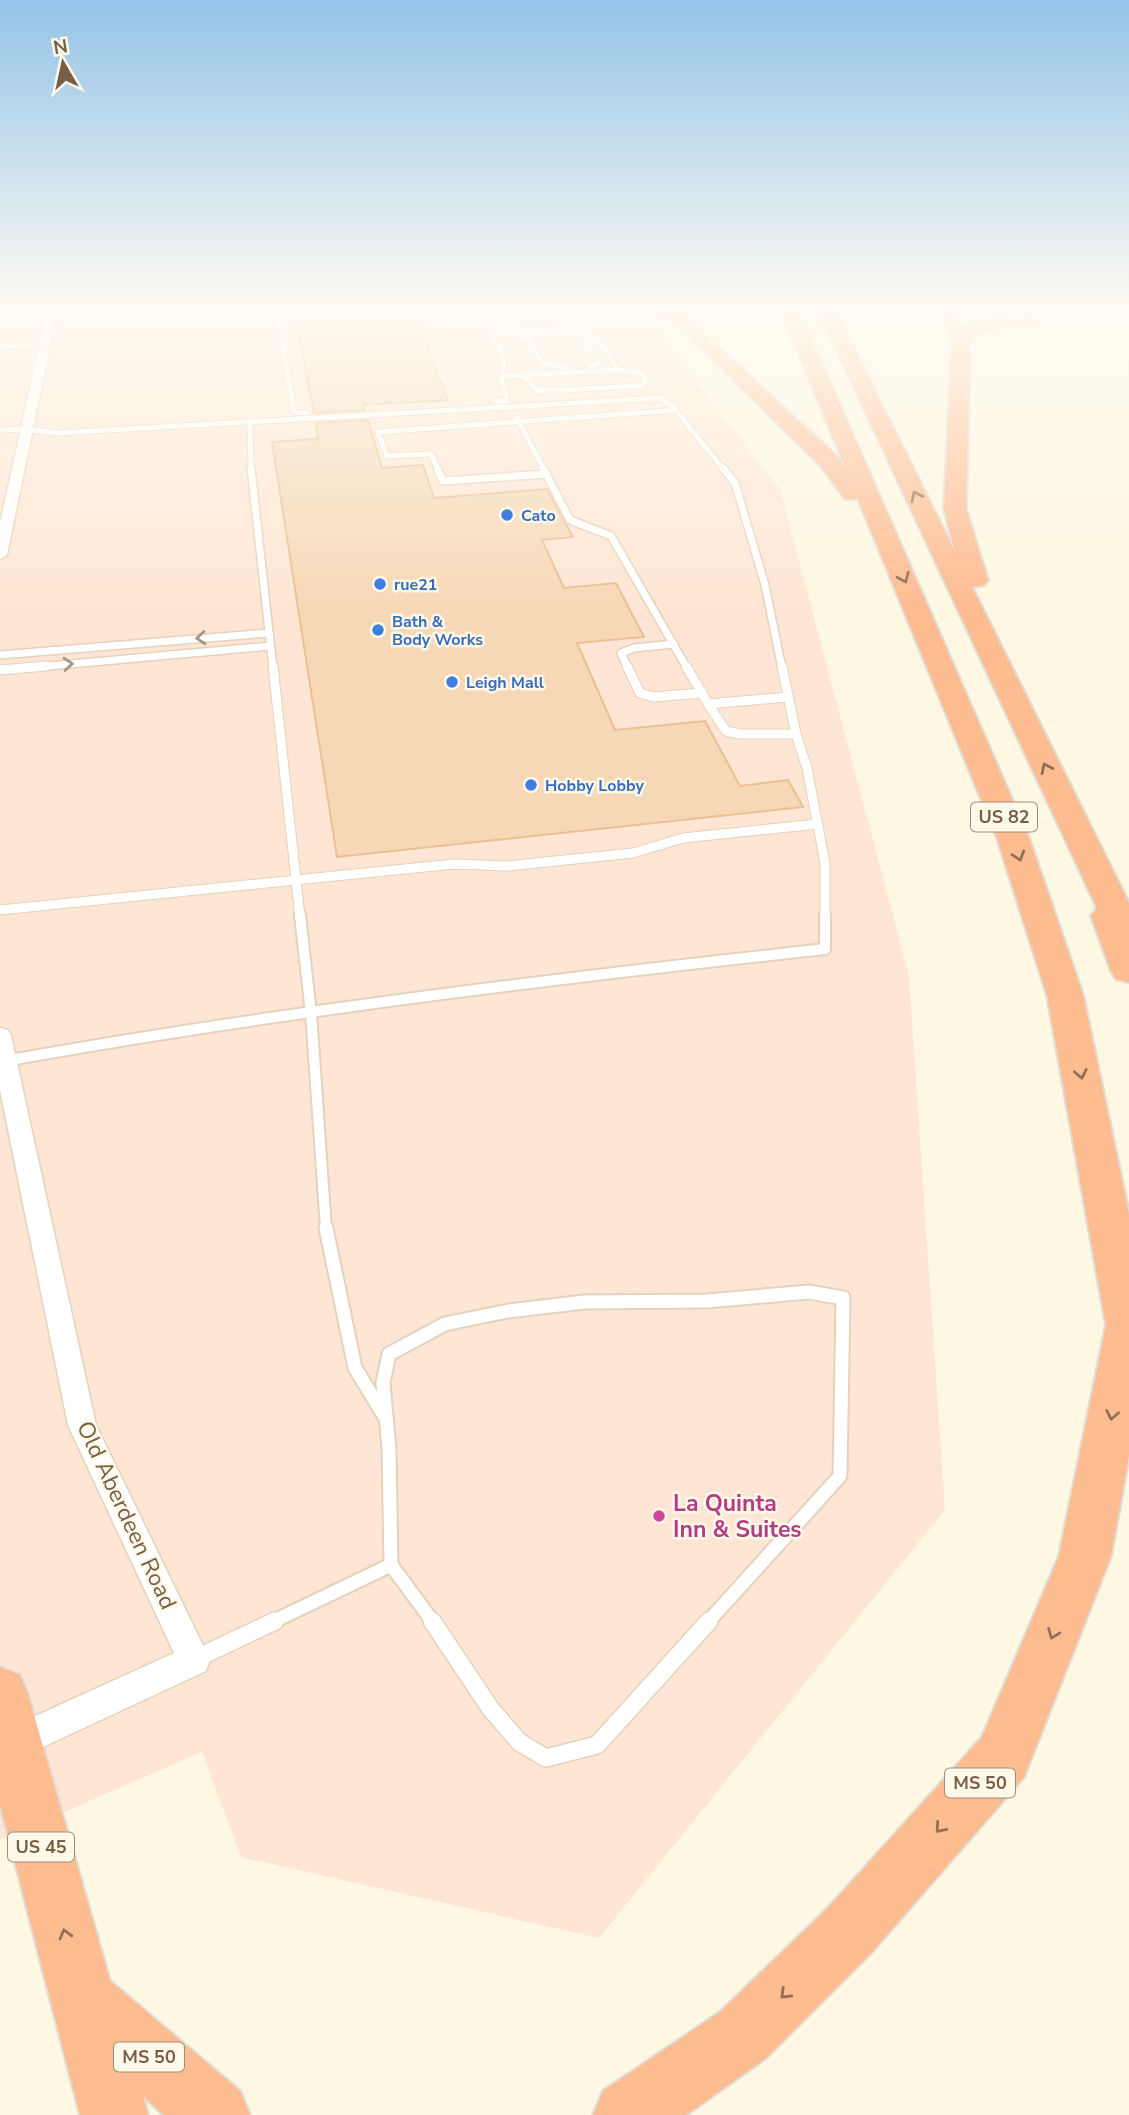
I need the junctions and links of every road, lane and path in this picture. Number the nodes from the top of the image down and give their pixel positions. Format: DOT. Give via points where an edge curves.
graph roads {
  1 [pos="30,410"];
  2 [pos="294,410"];
  3 [pos="356,410"];
  4 [pos="427,410"];
  5 [pos="513,410"];
  6 [pos="676,410"];
  7 [pos="774,410"];
  8 [pos="837,410"];
  9 [pos="874,410"];
  10 [pos="958,410"];
  11 [pos="519,420"];
  12 [pos="250,422"];
  13 [pos="0,430"];
  14 [pos="25,432"];
  15 [pos="0,438"];
  16 [pos="547,474"];
  17 [pos="890,545"];
  18 [pos="0,555"];
  19 [pos="269,633"];
  20 [pos="674,644"];
  21 [pos="270,646"];
  22 [pos="992,654"];
  23 [pos="0,655"];
  24 [pos="0,670"];
  25 [pos="702,693"];
  26 [pos="788,697"];
  27 [pos="709,705"];
  28 [pos="796,734"];
  29 [pos="818,824"];
  30 [pos="1076,829"];
  31 [pos="296,878"];
  32 [pos="0,910"];
  33 [pos="1129,939"];
  34 [pos="1129,971"];
  35 [pos="311,1013"];
  36 [pos="1,1055"];
  37 [pos="1129,1324"];
  38 [pos="386,1419"];
  39 [pos="391,1564"];
  40 [pos="194,1660"];
  41 [pos="5,1730"];
  42 [pos="82,2000"];
  43 [pos="114,2115"];
  44 [pos="216,2115"];
  45 [pos="627,2115"];
  1 -- 14 [label="street"];
  2 -- 3 [label="lane"];
  4 -- 12 [label="lane"];
  5 -- 11 [label="lane"];
  6 -- 11 [label="lane"];
  6 -- 26 [label="lane" via="735,483 765,585"];
  7 -- 17 [label="highway" via="829,461"];
  8 -- 17 [label="highway, US 82"];
  22 -- 9 [label="highway, US 82, one-way, bridge"];
  10 -- 22 [label="highway" via="955,509"];
  11 -- 16 [label="lane"];
  11 -- 16 [label="lane" via="378,432 387,456 431,454 443,481"];
  12 -- 14 [label="lane"];
  12 -- 19 [label="lane"];
  13 -- 14 [label="lane"];
  14 -- 15 [label="lane"];
  14 -- 18 [label="street"];
  16 -- 20 [label="lane" via="570,520 611,536"];
  17 -- 37 [label="highway, US 82, one-way" via="1013,838 1065,995"];
  19 -- 21 [label="lane"];
  19 -- 23 [label="lane, one-way"];
  20 -- 25 [label="lane"];
  20 -- 25 [label="lane" via="621,653 634,685 640,693 653,697"];
  24 -- 21 [label="lane, one-way"];
  21 -- 31 [label="lane"];
  30 -- 22 [label="highway, US 82, one-way"];
  25 -- 27 [label="lane"];
  26 -- 27 [label="lane"];
  26 -- 28 [label="lane"];
  27 -- 28 [label="lane" via="726,731"];
  28 -- 29 [label="lane"];
  29 -- 31 [label="lane" via="683,838 633,853 507,866 454,864"];
  29 -- 35 [label="lane" via="825,863 825,949"];
  30 -- 33 [label="highway"];
  30 -- 34 [label="highway, US 82"];
  31 -- 32 [label="lane"];
  31 -- 35 [label="lane"];
  35 -- 36 [label="lane"];
  35 -- 38 [label="lane" via="327,1241 355,1368"];
  36 -- 40 [label="street, Old Aberdeen Road" via="82,1425"];
  37 -- 45 [label="highway, MS 50, one-way" via="1085,1556 1003,1757 850,1930 743,2035"];
  38 -- 39 [label="lane"];
  38 -- 39 [label="lane" via="383,1383 389,1354 445,1324 584,1302 707,1301 809,1292 843,1298 840,1476 597,1745 546,1758 519,1742"];
  39 -- 40 [label="lane"];
  40 -- 41 [label="street"];
  42 -- 41 [label="highway, US 45, one-way"];
  42 -- 43 [label="highway, US 45"];
  42 -- 44 [label="highway, MS 50"];
}
